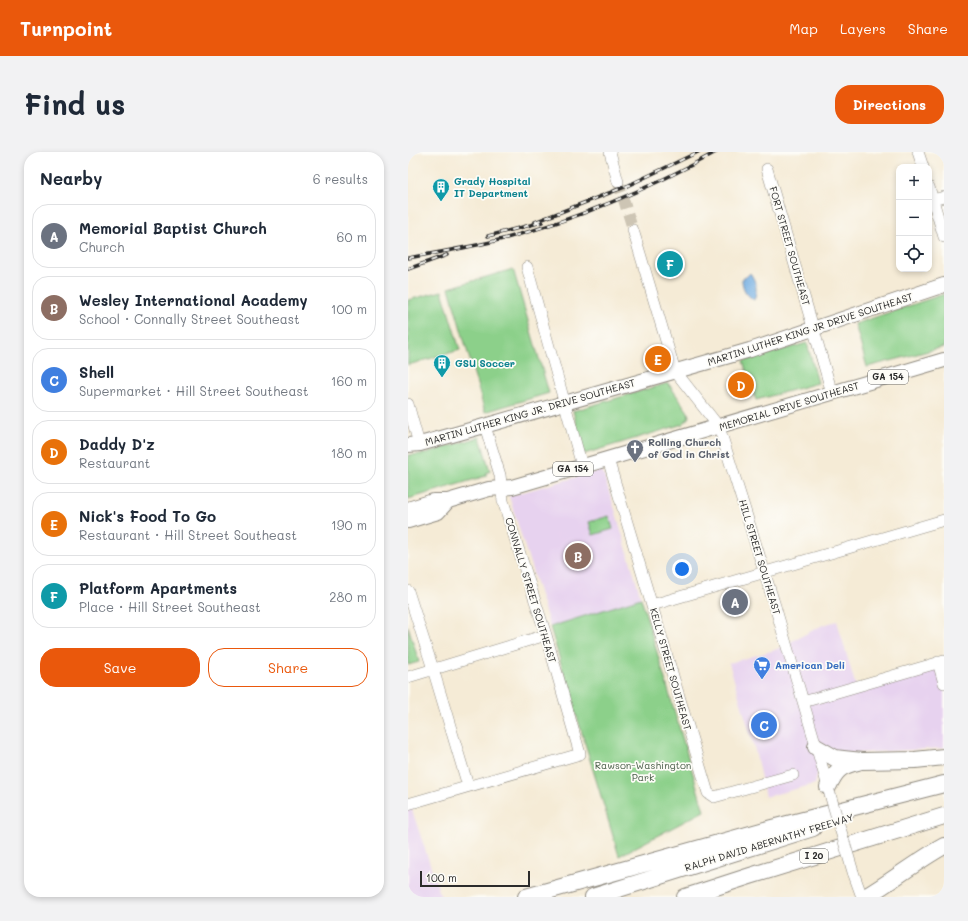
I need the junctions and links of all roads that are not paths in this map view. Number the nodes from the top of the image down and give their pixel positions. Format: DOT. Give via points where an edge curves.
graph roads {
  1 [pos="610,152"];
  2 [pos="918,152"];
  3 [pos="922,164"];
  4 [pos="768,169"];
  5 [pos="618,182"];
  6 [pos="944,196"];
  7 [pos="932,197"];
  8 [pos="933,200"];
  9 [pos="633,230"];
  10 [pos="944,238"];
  11 [pos="527,268"];
  12 [pos="944,285"];
  13 [pos="814,329"];
  14 [pos="944,361"];
  15 [pos="676,371"];
  16 [pos="832,393"];
  17 [pos="565,403"];
  18 [pos="408,404"];
  19 [pos="485,426"];
  20 [pos="719,427"];
  21 [pos="414,445"];
  22 [pos="608,458"];
  23 [pos="582,466"];
  24 [pos="501,488"];
  25 [pos="448,501"];
  26 [pos="408,509"];
  27 [pos="944,520"];
  28 [pos="408,521"];
  29 [pos="764,572"];
  30 [pos="408,591"];
  31 [pos="652,605"];
  32 [pos="546,635"];
  33 [pos="941,662"];
  34 [pos="433,669"];
  35 [pos="408,676"];
  36 [pos="944,683"];
  37 [pos="803,702"];
  38 [pos="816,747"];
  39 [pos="944,757"];
  40 [pos="862,761"];
  41 [pos="793,775"];
  42 [pos="944,784"];
  43 [pos="468,786"];
  44 [pos="944,787"];
  45 [pos="828,789"];
  46 [pos="408,804"];
  47 [pos="944,816"];
  48 [pos="944,846"];
  49 [pos="713,889"];
  50 [pos="526,897"];
  51 [pos="593,897"];
  52 [pos="685,897"];
  53 [pos="693,897"];
  54 [pos="862,897"];
  55 [pos="865,897"];
  1 -- 5 [label="street"];
  2 -- 3 [label="street"];
  4 -- 13 [label="street, FORT STREET SOUTHEAST"];
  6 -- 8 [label="street"];
  7 -- 8 [label="street"];
  8 -- 10 [label="street"];
  9 -- 15 [label="street, HILL STREET SOUTHEAST"];
  11 -- 17 [label="street"];
  12 -- 13 [label="main road, MARTIN LUTHER KING JR DRIVE SOUTHEAST"];
  13 -- 15 [label="main road, MARTIN LUTHER KING JR DRIVE SOUTHEAST"];
  13 -- 16 [label="street, FORT STREET SOUTHEAST"];
  14 -- 16 [label="main road, MEMORIAL DRIVE SOUTHEAST / GA 154"];
  15 -- 17 [label="main road, MARTIN LUTHER KING JR. DRIVE SOUTHEAST"];
  15 -- 20 [label="street, HILL STREET SOUTHEAST"];
  16 -- 20 [label="main road, MEMORIAL DRIVE SOUTHEAST / GA 154"];
  17 -- 19 [label="main road, MARTIN LUTHER KING JR. DRIVE SOUTHEAST"];
  17 -- 23 [label="street"];
  18 -- 21 [label="street"];
  19 -- 21 [label="main road, MARTIN LUTHER KING JR. DRIVE SOUTHEAST"];
  19 -- 24 [label="street, CONNALLY STREET SOUTHEAST" via="500,475"];
  20 -- 22 [label="main road, MEMORIAL DRIVE SOUTHEAST / GA 154"];
  20 -- 29 [label="street, HILL STREET SOUTHEAST"];
  22 -- 23 [label="main road, MEMORIAL DRIVE SOUTHEAST / GA 154"];
  22 -- 31 [label="street, KELLY STREET SOUTHEAST"];
  23 -- 24 [label="main road, MEMORIAL DRIVE SOUTHEAST / GA 154"];
  24 -- 25 [label="main road, MEMORIAL DRIVE SOUTHEAST / GA 154"];
  24 -- 32 [label="street, CONNALLY STREET SOUTHEAST"];
  25 -- 26 [label="main road, MEMORIAL DRIVE SOUTHEAST / GA 154" via="433,501"];
  25 -- 28 [label="main road, MEMORIAL DRIVE SOUTHEAST / GA 154" via="438,512"];
  27 -- 29 [label="street"];
  29 -- 31 [label="street"];
  29 -- 37 [label="street, HILL STREET SOUTHEAST"];
  30 -- 34 [label="street"];
  31 -- 41 [label="street, KELLY STREET SOUTHEAST" via="708,793 714,797"];
  32 -- 34 [label="street"];
  32 -- 43 [label="street, CONNALLY STREET SOUTHEAST" via="580,754"];
  33 -- 36 [label="street"];
  33 -- 37 [label="street"];
  34 -- 35 [label="street"];
  34 -- 43 [label="street"];
  37 -- 38 [label="street, HILL STREET SOUTHEAST"];
  38 -- 40 [label="highway" via="836,758"];
  38 -- 45 [label="street, HILL STREET SOUTHEAST"];
  39 -- 40 [label="highway"];
  40 -- 45 [label="highway" via="840,768 834,774"];
  42 -- 50 [label="highway" via="772,828"];
  43 -- 46 [label="street"];
  44 -- 51 [label="highway, RALPH DAVID ABERNATHY FREEWAY"];
  45 -- 54 [label="street, HILL STREET SOUTHEAST, bridge"];
  47 -- 49 [label="highway, I 20"];
  48 -- 55 [label="highway"];
  49 -- 52 [label="highway, I 20"];
  49 -- 53 [label="highway"];
}
